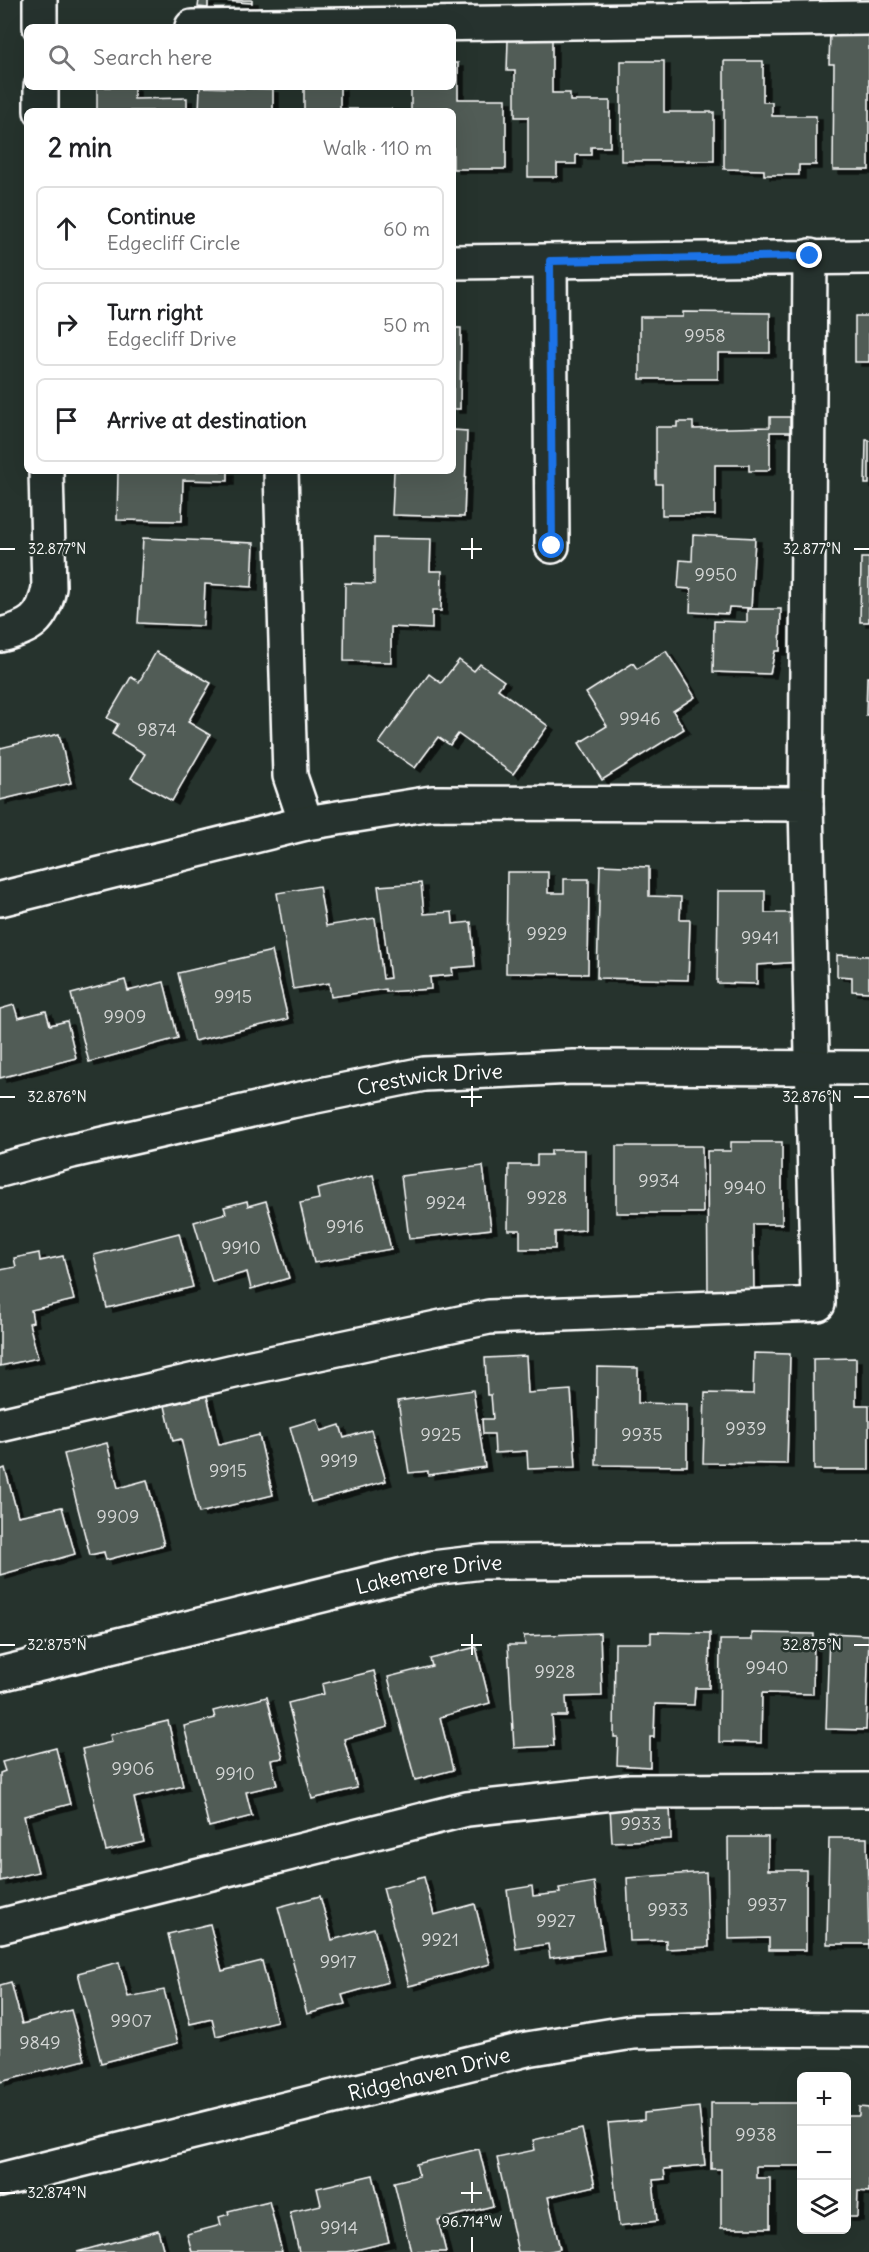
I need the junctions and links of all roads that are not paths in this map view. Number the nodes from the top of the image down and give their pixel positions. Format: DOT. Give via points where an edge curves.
graph roads {
  1 [pos="40,0"];
  2 [pos="869,18"];
  3 [pos="40,24"];
  4 [pos="418,24"];
  5 [pos="41,90"];
  6 [pos="41,108"];
  7 [pos="810,256"];
  8 [pos="869,256"];
  9 [pos="550,261"];
  10 [pos="456,262"];
  11 [pos="46,474"];
  12 [pos="281,474"];
  13 [pos="552,546"];
  14 [pos="0,635"];
  15 [pos="806,804"];
  16 [pos="306,823"];
  17 [pos="0,899"];
  18 [pos="813,1068"];
  19 [pos="869,1068"];
  20 [pos="0,1170"];
  21 [pos="0,1425"];
  22 [pos="869,1560"];
  23 [pos="0,1674"];
  24 [pos="869,1790"];
  25 [pos="0,1926"];
  26 [pos="869,2030"];
  27 [pos="0,2180"];
  1 -- 3 [label="street"];
  2 -- 4 [label="street"];
  5 -- 6 [label="street"];
  7 -- 8 [label="street"];
  7 -- 9 [label="street"];
  7 -- 15 [label="street"];
  9 -- 10 [label="street"];
  9 -- 13 [label="street"];
  11 -- 14 [label="street" via="46,604 38,618 22,630"];
  12 -- 16 [label="street" via="290,776"];
  15 -- 16 [label="street" via="432,803"];
  15 -- 18 [label="street"];
  16 -- 17 [label="street"];
  18 -- 19 [label="street, Crestwick Drive"];
  18 -- 20 [label="street, Crestwick Drive" via="574,1067 424,1074 291,1101"];
  18 -- 21 [label="street" via="818,1304 489,1317"];
  22 -- 23 [label="street, Lakemere Drive" via="483,1562 442,1567"];
  24 -- 25 [label="street" via="632,1791 467,1809"];
  26 -- 27 [label="street, Ridgehaven Drive" via="633,2032 527,2049"];
}
